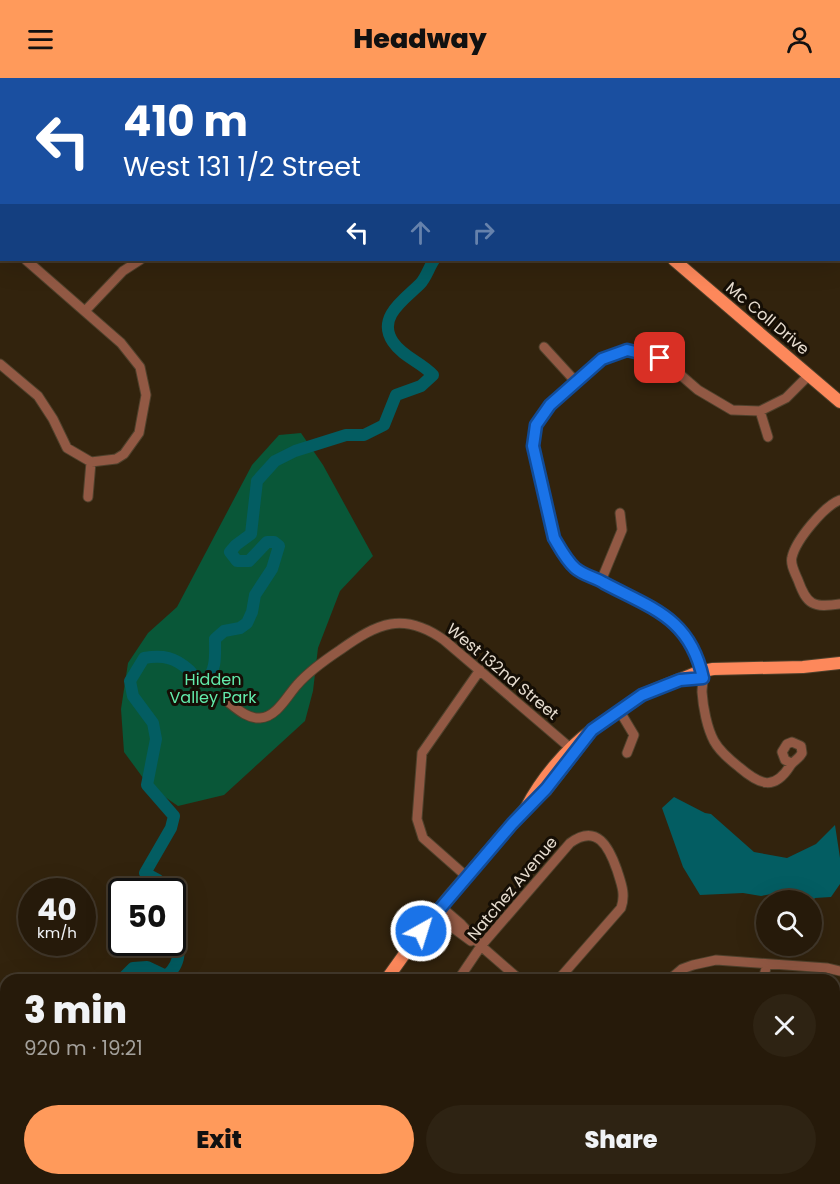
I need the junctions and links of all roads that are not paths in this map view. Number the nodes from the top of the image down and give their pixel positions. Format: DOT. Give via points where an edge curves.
graph roads {
  1 [pos="27,261"];
  2 [pos="138,261"];
  3 [pos="675,261"];
  4 [pos="85,311"];
  5 [pos="544,347"];
  6 [pos="0,364"];
  7 [pos="809,375"];
  8 [pos="576,382"];
  9 [pos="840,402"];
  10 [pos="760,411"];
  11 [pos="768,437"];
  12 [pos="91,462"];
  13 [pos="88,497"];
  14 [pos="840,501"];
  15 [pos="620,513"];
  16 [pos="601,581"];
  17 [pos="840,604"];
  18 [pos="840,663"];
  19 [pos="480,670"];
  20 [pos="840,670"];
  21 [pos="702,675"];
  22 [pos="228,702"];
  23 [pos="619,710"];
  24 [pos="573,750"];
  25 [pos="627,753"];
  26 [pos="791,763"];
  27 [pos="466,876"];
  28 [pos="437,910"];
  29 [pos="481,946"];
  30 [pos="767,964"];
  31 [pos="840,971"];
  32 [pos="390,974"];
  33 [pos="462,974"];
  34 [pos="513,974"];
  35 [pos="563,974"];
  36 [pos="676,974"];
  37 [pos="764,974"];
  1 -- 4 [label="street"];
  2 -- 4 [label="street" via="123,271"];
  3 -- 7 [label="main road, Mc Coll Drive"];
  4 -- 12 [label="street" via="121,343 140,367 146,395 142,423 134,442 116,459"];
  5 -- 8 [label="street"];
  6 -- 12 [label="street" via="38,396 67,448"];
  7 -- 9 [label="main road, Mc Coll Drive"];
  7 -- 10 [label="street" via="786,398"];
  8 -- 10 [label="street" via="602,359 627,350 660,358 698,390 732,410"];
  8 -- 16 [label="street" via="550,405 536,425 533,446 554,538 574,568"];
  10 -- 11 [label="street"];
  12 -- 13 [label="street"];
  14 -- 17 [label="street" via="822,513 797,544 791,559 808,600 815,605"];
  15 -- 16 [label="street" via="622,530"];
  16 -- 21 [label="street" via="670,618 692,645"];
  18 -- 21 [label="main road"];
  19 -- 22 [label="street, West 132nd Street" via="431,630 414,624 389,623 362,634 322,662 266,717 249,717"];
  19 -- 24 [label="street, West 132nd Street"];
  19 -- 27 [label="street" via="422,753 417,808 417,826 423,838"];
  20 -- 21 [label="main road"];
  21 -- 23 [label="main road" via="642,695"];
  21 -- 26 [label="street" via="709,728 723,754 760,782 777,781"];
  23 -- 24 [label="main road"];
  23 -- 25 [label="street" via="634,735"];
  24 -- 27 [label="main road" via="546,789"];
  27 -- 28 [label="main road"];
  28 -- 29 [label="street" via="455,931"];
  28 -- 32 [label="main road"];
  29 -- 33 [label="street, Natchez Avenue"];
  29 -- 34 [label="street"];
  29 -- 35 [label="street, Natchez Avenue" via="575,839 588,836 600,840 610,850 617,870 624,894 621,908"];
  30 -- 31 [label="street"];
  30 -- 36 [label="street" via="716,960"];
  30 -- 37 [label="street"];
}
